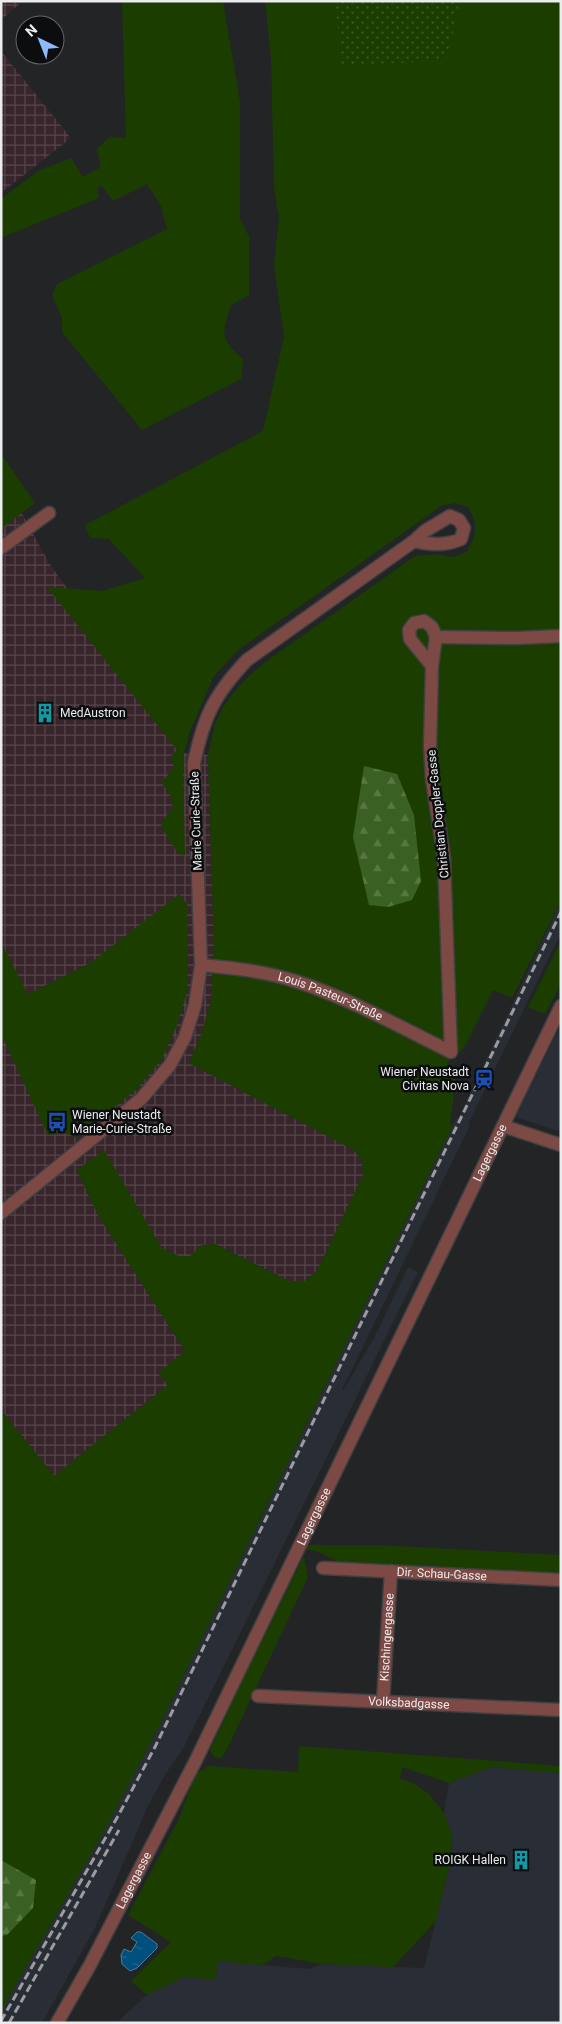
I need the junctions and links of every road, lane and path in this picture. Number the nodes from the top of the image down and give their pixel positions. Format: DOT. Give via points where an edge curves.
graph roads {
  1 [pos="49,513"];
  2 [pos="414,541"];
  3 [pos="1,548"];
  4 [pos="561,636"];
  5 [pos="436,637"];
  6 [pos="432,666"];
  7 [pos="201,965"];
  8 [pos="561,1006"];
  9 [pos="451,1052"];
  10 [pos="503,1126"];
  11 [pos="561,1145"];
  12 [pos="1,1213"];
  13 [pos="323,1568"];
  14 [pos="390,1571"];
  15 [pos="561,1580"];
  16 [pos="258,1696"];
  17 [pos="383,1702"];
  18 [pos="561,1710"];
  19 [pos="57,2023"];
  1 -- 3 [label="street"];
  2 -- 7 [label="street, Marie Curie-Straße" via="247,660 226,682 210,707 194,763"];
  4 -- 5 [label="street"];
  5 -- 6 [label="street, Christian Doppler-Gasse"];
  5 -- 6 [label="street" via="432,627 424,621 414,623 408,630 410,639"];
  6 -- 9 [label="street, Christian Doppler-Gasse" via="430,745 444,858"];
  7 -- 9 [label="street, Louis Pasteur-Straße" via="249,970 294,981 341,998"];
  7 -- 12 [label="street, Marie Curie-Straße" via="195,1005 185,1036 170,1064 141,1099"];
  8 -- 10 [label="street, Lagergasse"];
  10 -- 11 [label="street"];
  10 -- 19 [label="street, Lagergasse" via="196,1760"];
  13 -- 14 [label="street, Dir. Schau-Gasse"];
  14 -- 15 [label="street, Dir. Schau-Gasse"];
  14 -- 17 [label="street, Kischingergasse"];
  16 -- 17 [label="street, Volksbadgasse"];
  17 -- 18 [label="street, Volksbadgasse"];
}
